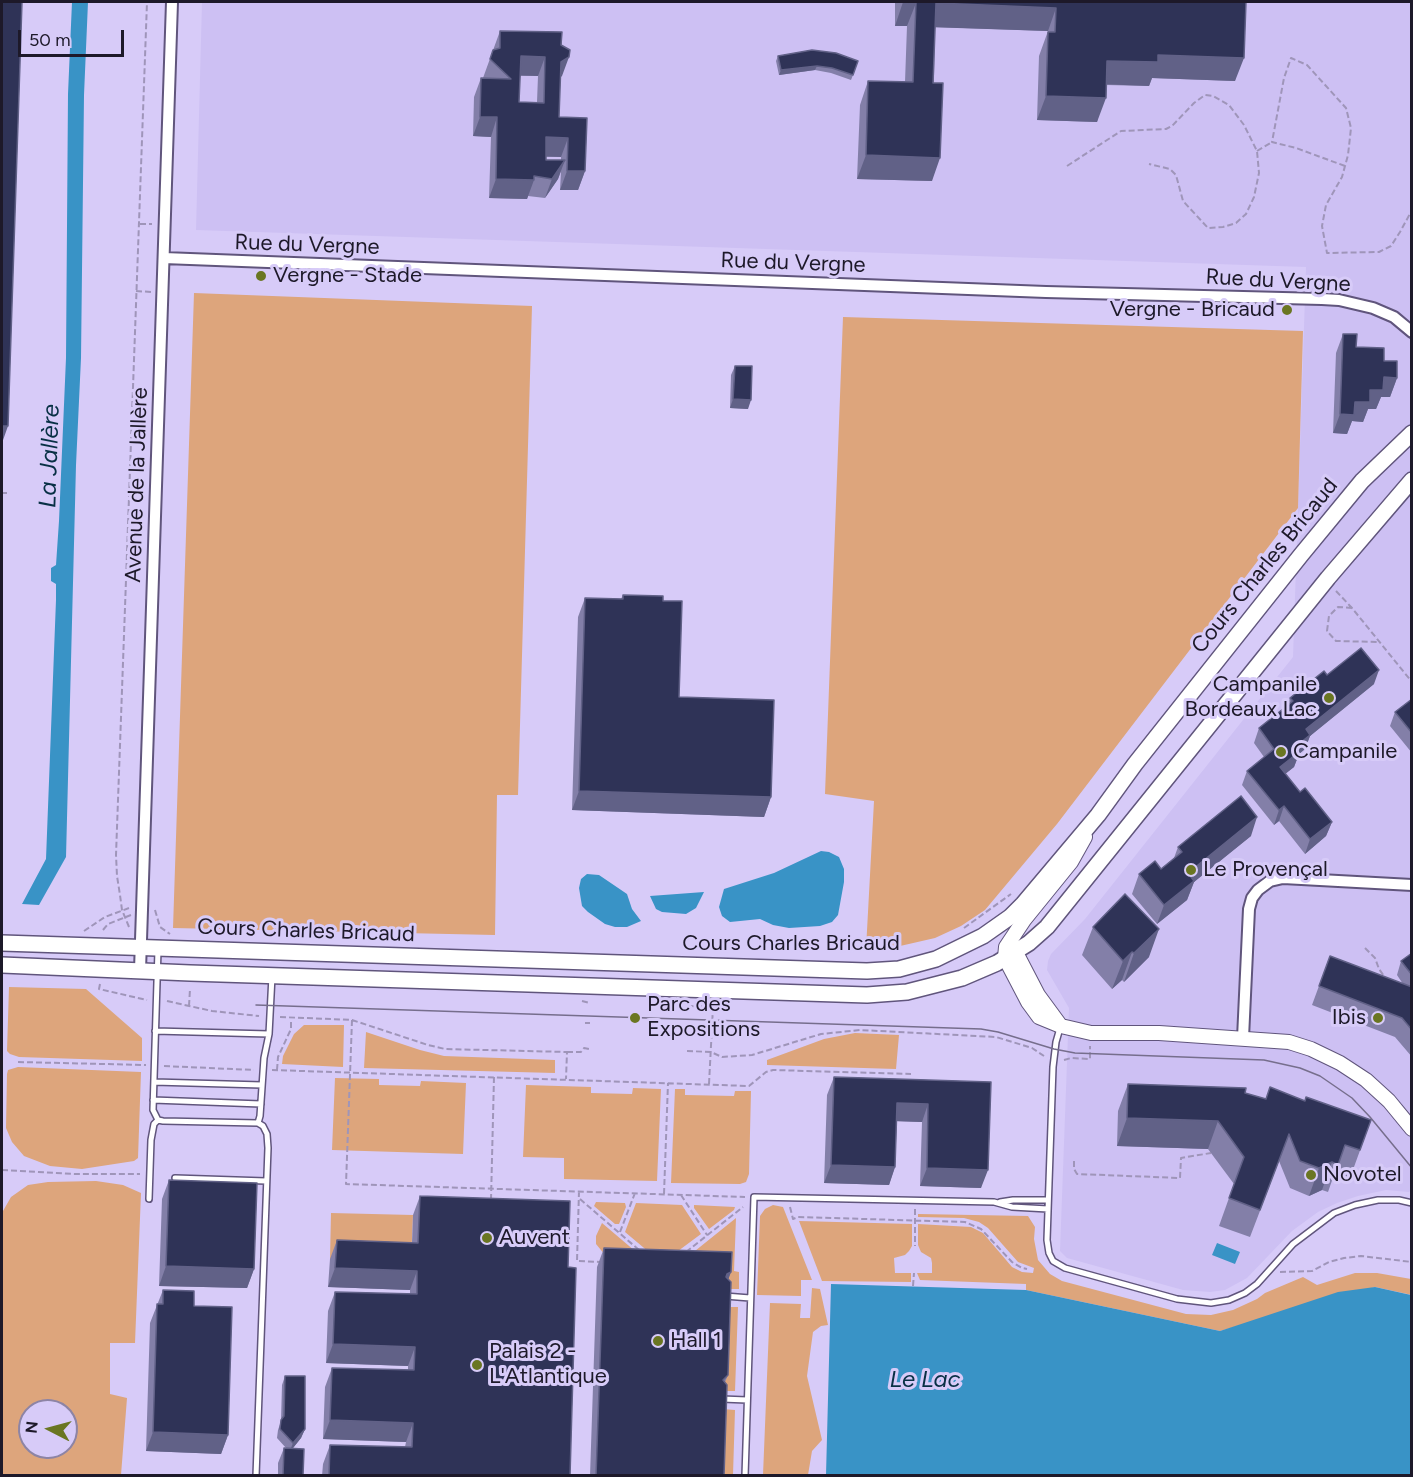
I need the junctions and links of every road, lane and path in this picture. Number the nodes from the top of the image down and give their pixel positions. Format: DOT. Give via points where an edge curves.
graph roads {
  1 [pos="147,2"];
  2 [pos="172,2"];
  3 [pos="1272,142"];
  4 [pos="1257,151"];
  5 [pos="1149,164"];
  6 [pos="1067,166"];
  7 [pos="1345,166"];
  8 [pos="1412,210"];
  9 [pos="164,258"];
  10 [pos="1412,332"];
  11 [pos="1412,433"];
  12 [pos="1412,480"];
  13 [pos="2,493"];
  14 [pos="7,493"];
  15 [pos="1336,591"];
  16 [pos="1352,608"];
  17 [pos="1380,642"];
  18 [pos="1412,682"];
  19 [pos="1098,815"];
  20 [pos="1412,885"];
  21 [pos="142,907"];
  22 [pos="990,909"];
  23 [pos="122,910"];
  24 [pos="1000,925"];
  25 [pos="93,931"];
  26 [pos="958,931"];
  27 [pos="170,934"];
  28 [pos="2,943"];
  29 [pos="140,948"];
  30 [pos="158,948"];
  31 [pos="1365,948"];
  32 [pos="1010,950"];
  33 [pos="2,965"];
  34 [pos="100,968"];
  35 [pos="140,970"];
  36 [pos="157,971"];
  37 [pos="272,976"];
  38 [pos="1388,981"];
  39 [pos="707,990"];
  40 [pos="156,1001"];
  41 [pos="586,1003"];
  42 [pos="590,1003"];
  43 [pos="688,1006"];
  44 [pos="713,1007"];
  45 [pos="270,1016"];
  46 [pos="291,1017"];
  47 [pos="352,1020"];
  48 [pos="585,1023"];
  49 [pos="590,1023"];
  50 [pos="1061,1026"];
  51 [pos="687,1027"];
  52 [pos="712,1028"];
  53 [pos="155,1031"];
  54 [pos="269,1034"];
  55 [pos="1243,1038"];
  56 [pos="589,1048"];
  57 [pos="687,1051"];
  58 [pos="567,1052"];
  59 [pos="711,1052"];
  60 [pos="1053,1058"];
  61 [pos="18,1062"];
  62 [pos="154,1065"];
  63 [pos="263,1070"];
  64 [pos="277,1070"];
  65 [pos="351,1073"];
  66 [pos="911,1074"];
  67 [pos="494,1077"];
  68 [pos="566,1080"];
  69 [pos="154,1082"];
  70 [pos="668,1083"];
  71 [pos="709,1084"];
  72 [pos="262,1085"];
  73 [pos="153,1100"];
  74 [pos="261,1104"];
  75 [pos="158,1120"];
  76 [pos="258,1124"];
  77 [pos="1412,1129"];
  78 [pos="1211,1153"];
  79 [pos="1074,1161"];
  80 [pos="2,1170"];
  81 [pos="149,1174"];
  82 [pos="175,1178"];
  83 [pos="266,1181"];
  84 [pos="491,1189"];
  85 [pos="579,1191"];
  86 [pos="635,1193"];
  87 [pos="664,1194"];
  88 [pos="681,1195"];
  89 [pos="754,1197"];
  90 [pos="579,1198"];
  91 [pos="787,1198"];
  92 [pos="149,1199"];
  93 [pos="1048,1200"];
  94 [pos="915,1201"];
  95 [pos="998,1203"];
  96 [pos="1412,1203"];
  97 [pos="491,1208"];
  98 [pos="1048,1209"];
  99 [pos="915,1221"];
  100 [pos="620,1232"];
  101 [pos="707,1236"];
  102 [pos="915,1246"];
  103 [pos="646,1256"];
  104 [pos="680,1257"];
  105 [pos="599,1262"];
  106 [pos="1412,1262"];
  107 [pos="1027,1269"];
  108 [pos="1268,1271"];
  109 [pos="914,1273"];
  110 [pos="914,1286"];
  111 [pos="724,1296"];
  112 [pos="750,1298"];
  113 [pos="721,1399"];
  114 [pos="747,1400"];
  115 [pos="256,1476"];
  116 [pos="745,1476"];
  1 -- 23 [label="path" via="116,855"];
  2 -- 9 [label="street, Avenue de la Jallère"];
  3 -- 4 [label="path"];
  3 -- 7 [label="path"];
  3 -- 7 [label="path" via="1291,58 1307,65 1346,108 1351,128"];
  4 -- 5 [label="path" via="1259,173 1254,197 1246,214 1223,227 1208,228 1183,201 1176,175 1170,169"];
  4 -- 6 [label="path" via="1245,125 1229,105 1205,95 1172,126 1122,131"];
  7 -- 8 [label="path" via="1326,205 1322,226 1327,253 1379,252 1391,246"];
  9 -- 10 [label="street, Rue du Vergne" via="1322,298 1374,308 1394,317"];
  9 -- 21 [label="street, Avenue de la Jallère"];
  11 -- 19 [label="main road, Cours Charles Bricaud" via="1362,481 1301,555"];
  12 -- 32 [label="main road, Cours Charles Bricaud" via="1328,578 1047,927"];
  13 -- 14 [label="path"];
  15 -- 16 [label="path"];
  16 -- 17 [label="path"];
  16 -- 17 [label="path" via="1338,607 1329,616 1328,631 1336,641"];
  17 -- 18 [label="path"];
  19 -- 24 [label="main road, Cours Charles Bricaud" via="1023,904"];
  19 -- 32 [label="street" via="1071,862"];
  20 -- 55 [label="street" via="1283,878 1258,890 1249,909"];
  21 -- 23 [label="path"];
  21 -- 27 [label="path" via="156,910 160,927"];
  21 -- 29 [label="street, Avenue de la Jallère"];
  22 -- 26 [label="path"];
  23 -- 25 [label="path" via="84,931"];
  23 -- 29 [label="path"];
  24 -- 30 [label="main road, Cours Charles Bricaud" via="936,959 883,971"];
  24 -- 32 [label="street"];
  28 -- 29 [label="main road, Cours Charles Bricaud"];
  29 -- 30 [label="main road, Cours Charles Bricaud"];
  29 -- 35 [label="street, Avenue de la Jallère"];
  30 -- 36 [label="lane"];
  31 -- 38 [label="path"];
  32 -- 39 [label="main road, Cours Charles Bricaud" via="979,971 944,984 890,994"];
  32 -- 50 [label="street" via="1028,1002 1039,1017"];
  33 -- 34 [label="main road, Cours Charles Bricaud"];
  34 -- 35 [label="main road, Cours Charles Bricaud"];
  34 -- 40 [label="path" via="99,990"];
  35 -- 36 [label="main road, Cours Charles Bricaud"];
  36 -- 37 [label="main road, Cours Charles Bricaud"];
  36 -- 40 [label="lane"];
  37 -- 39 [label="main road, Cours Charles Bricaud"];
  37 -- 45 [label="lane"];
  39 -- 44 [label="path"];
  40 -- 45 [label="path"];
  40 -- 53 [label="lane"];
  41 -- 42 [label="path"];
  43 -- 44 [label="path"];
  44 -- 52 [label="path"];
  45 -- 46 [label="path"];
  45 -- 54 [label="lane"];
  46 -- 47 [label="path"];
  46 -- 64 [label="path" via="291,1029 278,1057"];
  47 -- 58 [label="path" via="445,1049"];
  47 -- 65 [label="path"];
  48 -- 49 [label="path"];
  50 -- 55 [label="street" via="1091,1033"];
  50 -- 60 [label="lane"];
  51 -- 52 [label="path"];
  52 -- 59 [label="path"];
  53 -- 54 [label="lane"];
  53 -- 62 [label="lane"];
  54 -- 63 [label="lane"];
  55 -- 77 [label="street" via="1289,1042 1340,1063 1389,1101"];
  56 -- 58 [label="path"];
  57 -- 59 [label="path"];
  58 -- 68 [label="path"];
  59 -- 60 [label="path" via="722,1058 752,1055 821,1034 860,1030 976,1034 1032,1048"];
  59 -- 71 [label="path"];
  60 -- 93 [label="lane"];
  61 -- 62 [label="path"];
  62 -- 63 [label="path"];
  62 -- 69 [label="lane"];
  63 -- 64 [label="path"];
  63 -- 72 [label="lane"];
  64 -- 65 [label="path"];
  65 -- 67 [label="path"];
  65 -- 84 [label="path" via="346,1184"];
  66 -- 71 [label="path" via="773,1070 749,1086"];
  67 -- 68 [label="path"];
  67 -- 84 [label="path"];
  68 -- 70 [label="path"];
  69 -- 72 [label="lane"];
  69 -- 73 [label="lane"];
  70 -- 71 [label="path"];
  70 -- 87 [label="path"];
  72 -- 74 [label="lane"];
  73 -- 74 [label="lane"];
  73 -- 75 [label="lane"];
  74 -- 76 [label="lane"];
  75 -- 76 [label="lane"];
  75 -- 81 [label="lane" via="151,1140"];
  76 -- 83 [label="lane" via="267,1134"];
  78 -- 79 [label="path" via="1181,1158 1180,1178 1077,1174"];
  80 -- 81 [label="path"];
  81 -- 92 [label="lane"];
  82 -- 83 [label="lane"];
  83 -- 115 [label="lane"];
  84 -- 85 [label="path"];
  84 -- 97 [label="path"];
  85 -- 86 [label="path"];
  85 -- 90 [label="path"];
  86 -- 87 [label="path"];
  86 -- 100 [label="path"];
  87 -- 88 [label="path"];
  88 -- 89 [label="path"];
  88 -- 101 [label="path"];
  89 -- 91 [label="lane"];
  89 -- 101 [label="path"];
  89 -- 112 [label="lane"];
  90 -- 100 [label="path"];
  90 -- 105 [label="path" via="577,1261"];
  91 -- 94 [label="lane"];
  91 -- 99 [label="path" via="793,1219"];
  93 -- 95 [label="lane"];
  93 -- 98 [label="lane"];
  94 -- 95 [label="lane"];
  94 -- 99 [label="path"];
  95 -- 98 [label="lane"];
  96 -- 108 [label="lane" via="1378,1200 1334,1213 1293,1244"];
  98 -- 108 [label="lane" via="1048,1253 1065,1268 1194,1302 1229,1300 1245,1293"];
  99 -- 102 [label="path"];
  99 -- 107 [label="path" via="975,1225 1012,1262"];
  100 -- 103 [label="path"];
  101 -- 104 [label="path"];
  106 -- 108 [label="path" via="1361,1256 1329,1262 1312,1271"];
  109 -- 110 [label="path"];
  111 -- 112 [label="lane"];
  112 -- 114 [label="lane"];
  113 -- 114 [label="lane"];
  114 -- 116 [label="lane"];
}
